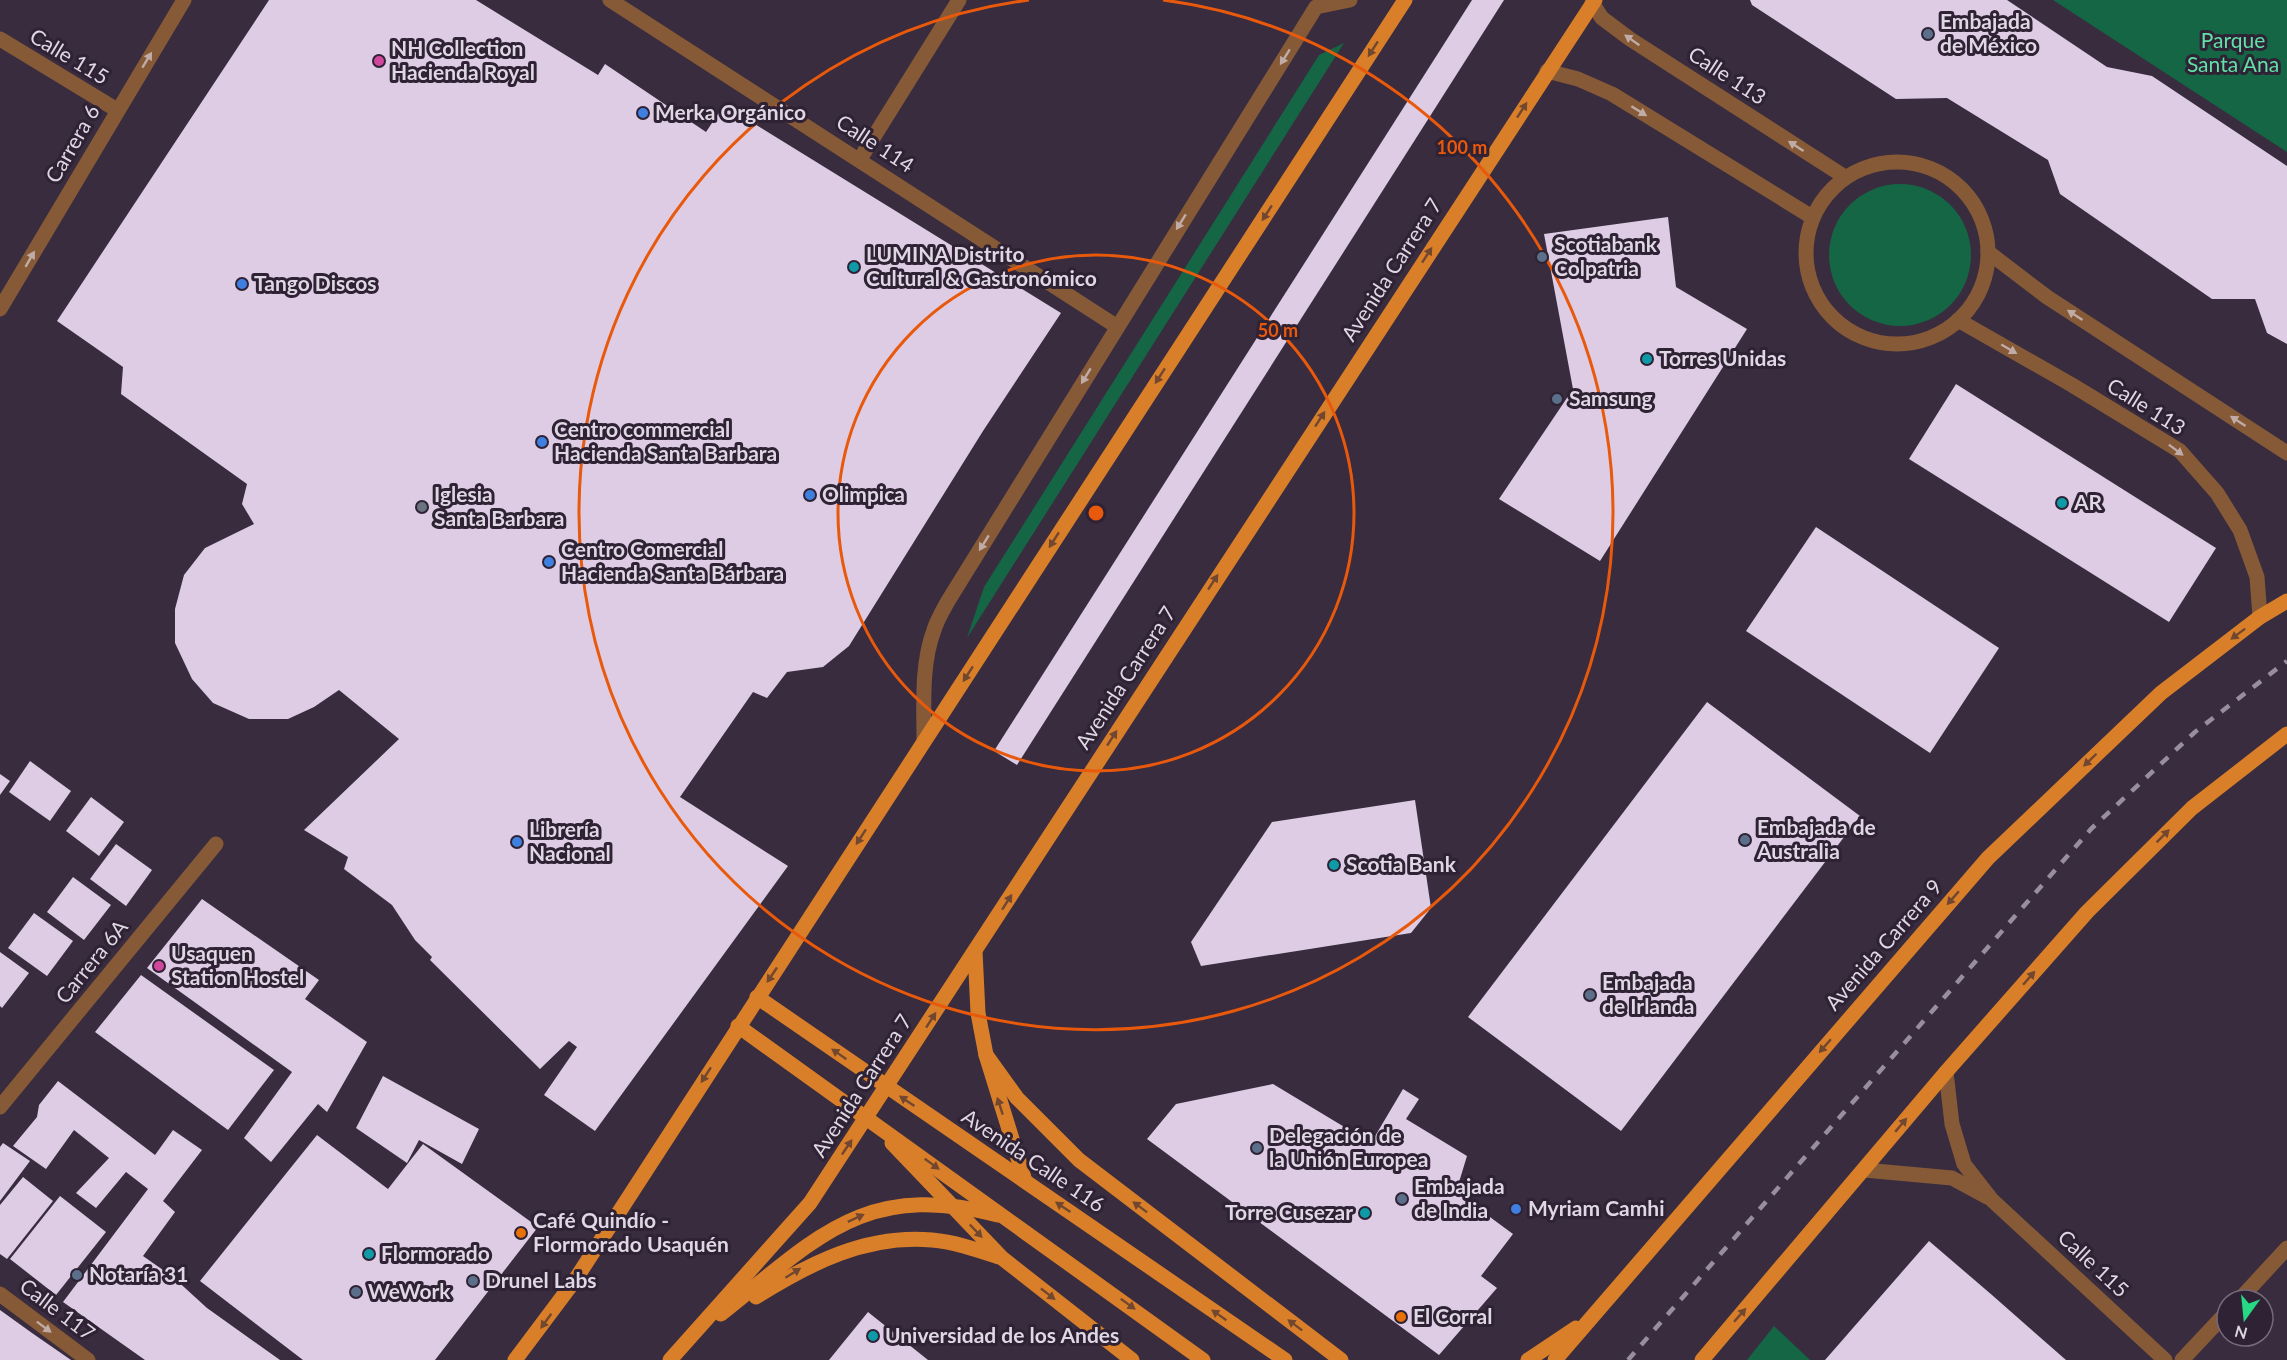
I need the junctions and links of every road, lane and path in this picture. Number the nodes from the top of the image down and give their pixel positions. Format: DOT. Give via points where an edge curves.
graph roads {
  1 [pos="184,0"];
  2 [pos="610,0"];
  3 [pos="960,0"];
  4 [pos="1350,0"];
  5 [pos="1405,0"];
  6 [pos="1594,2"];
  7 [pos="0,39"];
  8 [pos="1547,71"];
  9 [pos="117,110"];
  10 [pos="860,159"];
  11 [pos="1845,177"];
  12 [pos="1812,217"];
  13 [pos="1988,252"];
  14 [pos="0,309"];
  15 [pos="1958,320"];
  16 [pos="1116,326"];
  17 [pos="2287,453"];
  18 [pos="2287,601"];
  19 [pos="2260,617"];
  20 [pos="2287,734"];
  21 [pos="924,741"];
  22 [pos="216,844"];
  23 [pos="975,951"];
  24 [pos="757,997"];
  25 [pos="738,1026"];
  26 [pos="986,1055"];
  27 [pos="1946,1072"];
  28 [pos="888,1087"];
  29 [pos="0,1107"];
  30 [pos="868,1117"];
  31 [pos="1864,1170"];
  32 [pos="1025,1181"];
  33 [pos="1992,1200"];
  34 [pos="950,1204"];
  35 [pos="1006,1216"];
  36 [pos="2287,1248"];
  37 [pos="1002,1258"];
  38 [pos="2250,1288"];
  39 [pos="0,1294"];
  40 [pos="1591,1317"];
  41 [pos="2215,1325"];
  42 [pos="690,1338"];
  43 [pos="88,1360"];
  44 [pos="515,1360"];
  45 [pos="670,1360"];
  46 [pos="1131,1360"];
  47 [pos="1203,1360"];
  48 [pos="1285,1360"];
  49 [pos="1341,1360"];
  50 [pos="1528,1360"];
  51 [pos="1555,1360"];
  52 [pos="1702,1360"];
  53 [pos="2165,1360"];
  54 [pos="2182,1360"];
  9 -- 1 [label="street, Carrera 6, one-way"];
  2 -- 10 [label="street, Calle 114"];
  3 -- 10 [label="street"];
  4 -- 16 [label="street, one-way" via="1316,7"];
  5 -- 21 [label="main road, one-way"];
  6 -- 8 [label="main road, Avenida Carrera 7"];
  11 -- 6 [label="street, Calle 113, one-way" via="1630,39 1602,18"];
  7 -- 9 [label="street, Calle 115"];
  8 -- 12 [label="street, one-way" via="1612,94"];
  23 -- 8 [label="main road, Avenida Carrera 7, one-way"];
  14 -- 9 [label="street, Carrera 6, one-way"];
  10 -- 16 [label="street, Calle 114"];
  11 -- 12 [label="street" via="1826,195"];
  11 -- 13 [label="street" via="1890,162 1913,163 1935,170 1956,183 1973,202 1984,226"];
  12 -- 15 [label="street" via="1805,245 1807,274 1819,300 1836,321 1858,336 1884,343 1911,343 1936,335"];
  13 -- 15 [label="street" via="1985,277 1975,301"];
  17 -- 13 [label="street, Calle 113, one-way" via="2047,297"];
  15 -- 19 [label="street, Calle 113, one-way" via="2180,451 2217,493 2240,530 2257,577"];
  16 -- 21 [label="street, one-way" via="933,631 924,692"];
  18 -- 19 [label="main road, Avenida Carrera 9"];
  19 -- 40 [label="main road, Avenida Carrera 9, one-way" via="2161,693 1988,858"];
  27 -- 20 [label="main road, one-way" via="2087,912 2192,808"];
  21 -- 24 [label="main road, one-way"];
  22 -- 29 [label="street, Carrera 6A"];
  23 -- 26 [label="main road" via="978,1012"];
  28 -- 23 [label="main road, Avenida Carrera 7, one-way"];
  24 -- 25 [label="main road"];
  28 -- 24 [label="main road, Avenida Calle 116, one-way"];
  25 -- 30 [label="main road"];
  25 -- 44 [label="main road, one-way" via="575,1280"];
  32 -- 26 [label="main road, one-way"];
  49 -- 26 [label="main road, one-way" via="1079,1160 1017,1098"];
  31 -- 27 [label="main road, one-way"];
  27 -- 33 [label="street, Calle 115" via="1952,1124 1964,1164"];
  28 -- 30 [label="main road, Avenida Carrera 7"];
  32 -- 28 [label="main road, Avenida Calle 116, one-way"];
  30 -- 34 [label="main road"];
  30 -- 35 [label="main road, one-way"];
  42 -- 30 [label="main road, Avenida Carrera 7, one-way" via="810,1203"];
  31 -- 33 [label="street, Calle 115" via="1952,1178"];
  52 -- 31 [label="main road, one-way"];
  48 -- 32 [label="main road, Avenida Calle 116, one-way"];
  33 -- 53 [label="street, Calle 115"];
  34 -- 35 [label="main road"];
  34 -- 37 [label="main road, one-way"];
  42 -- 34 [label="main road, one-way" via="811,1243 840,1226 872,1211 901,1204"];
  35 -- 47 [label="main road, one-way"];
  36 -- 38 [label="street"];
  42 -- 37 [label="main road, one-way" via="804,1267 876,1242 933,1240"];
  37 -- 46 [label="main road, one-way"];
  39 -- 43 [label="street, Calle 117, one-way"];
  40 -- 50 [label="main road"];
  40 -- 51 [label="main road, Avenida Carrera 9"];
  41 -- 54 [label="street"];
  42 -- 45 [label="main road, Avenida Carrera 7"];
}
